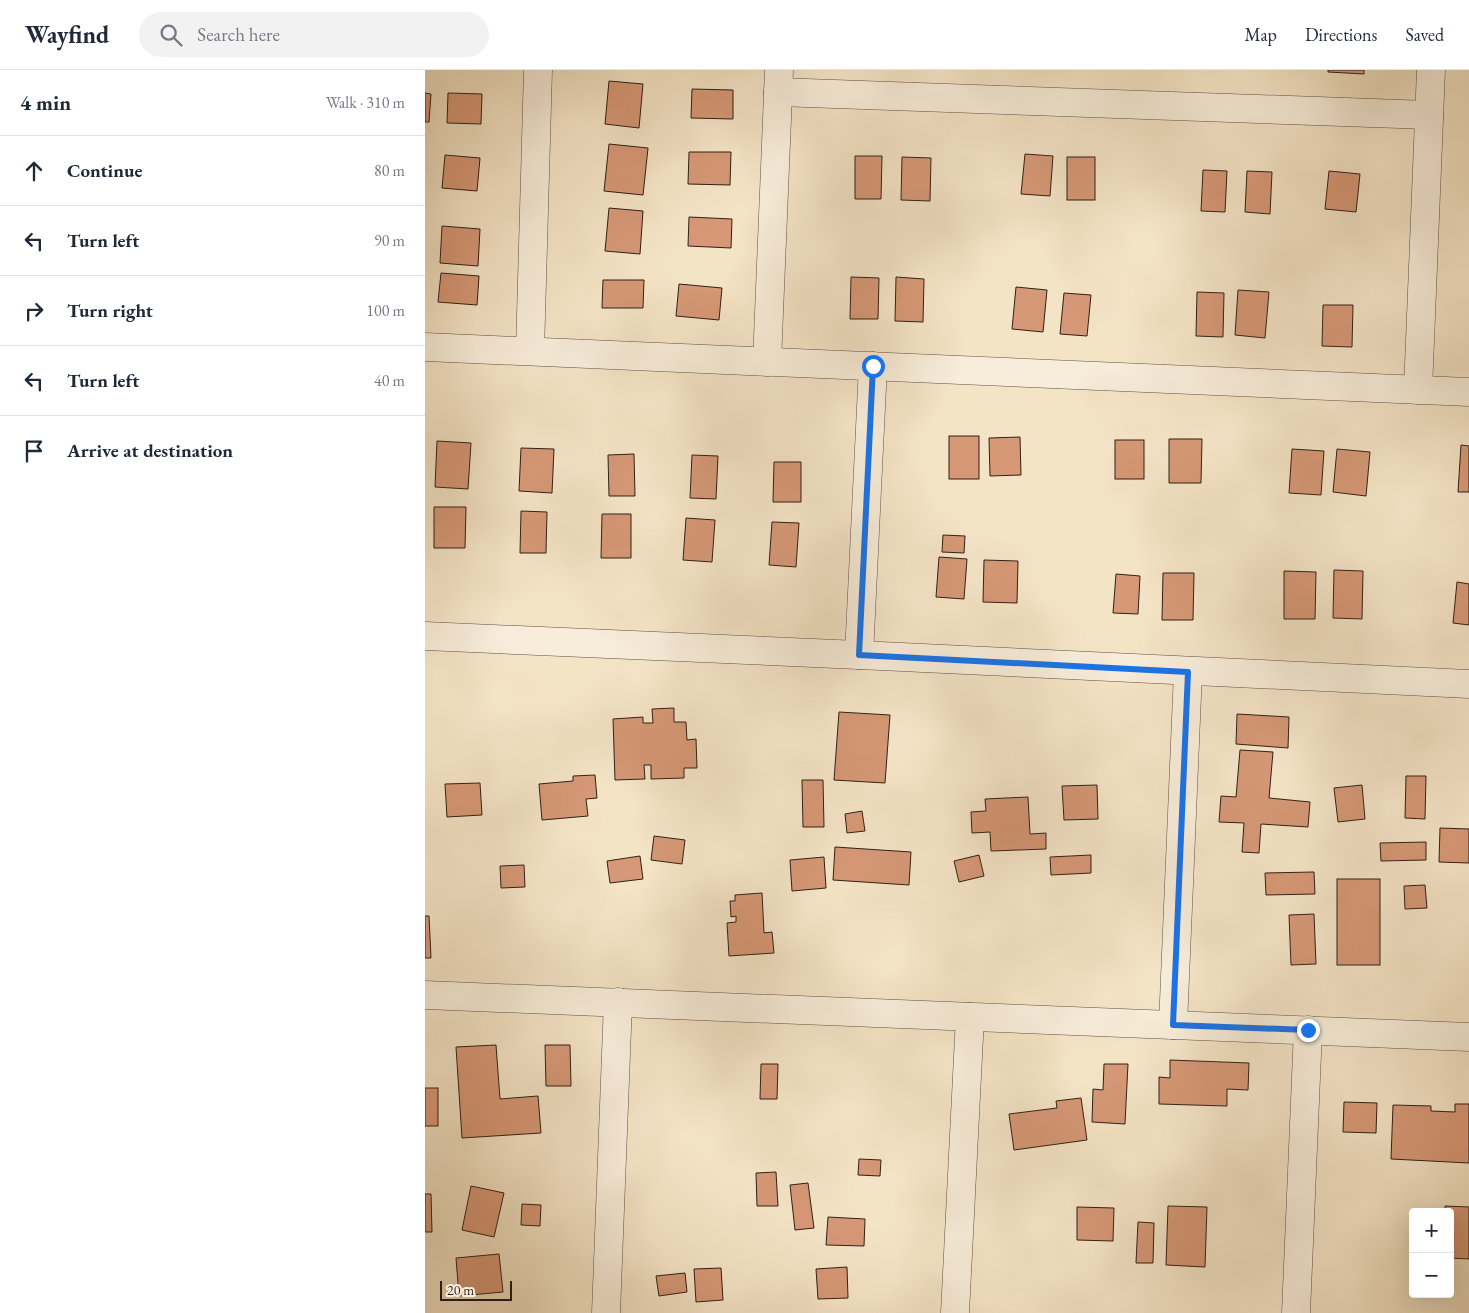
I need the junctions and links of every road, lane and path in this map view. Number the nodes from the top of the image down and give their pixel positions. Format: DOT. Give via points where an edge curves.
graph roads {
  1 [pos="538,70"];
  2 [pos="1431,70"];
  3 [pos="779,81"];
  4 [pos="1429,115"];
  5 [pos="425,347"];
  6 [pos="529,351"];
  7 [pos="767,362"];
  8 [pos="873,366"];
  9 [pos="1419,390"];
  10 [pos="1469,392"];
  11 [pos="425,636"];
  12 [pos="859,655"];
  13 [pos="1188,672"];
  14 [pos="1469,684"];
  15 [pos="425,995"];
  16 [pos="618,1002"];
  17 [pos="971,1017"];
  18 [pos="1173,1025"];
  19 [pos="1308,1030"];
  20 [pos="1469,1036"];
  21 [pos="606,1313"];
  22 [pos="955,1313"];
  23 [pos="1296,1313"];
  1 -- 6 [label="street"];
  2 -- 4 [label="street"];
  3 -- 4 [label="street"];
  3 -- 7 [label="street"];
  4 -- 9 [label="street"];
  5 -- 6 [label="street"];
  6 -- 7 [label="street"];
  7 -- 8 [label="street"];
  8 -- 9 [label="street"];
  8 -- 12 [label="street"];
  9 -- 10 [label="street"];
  11 -- 12 [label="street"];
  12 -- 13 [label="street"];
  13 -- 14 [label="street"];
  13 -- 18 [label="street"];
  15 -- 16 [label="street"];
  16 -- 17 [label="street"];
  16 -- 21 [label="street"];
  17 -- 18 [label="street"];
  17 -- 22 [label="street"];
  18 -- 19 [label="street"];
  19 -- 20 [label="street"];
  19 -- 23 [label="street"];
}
